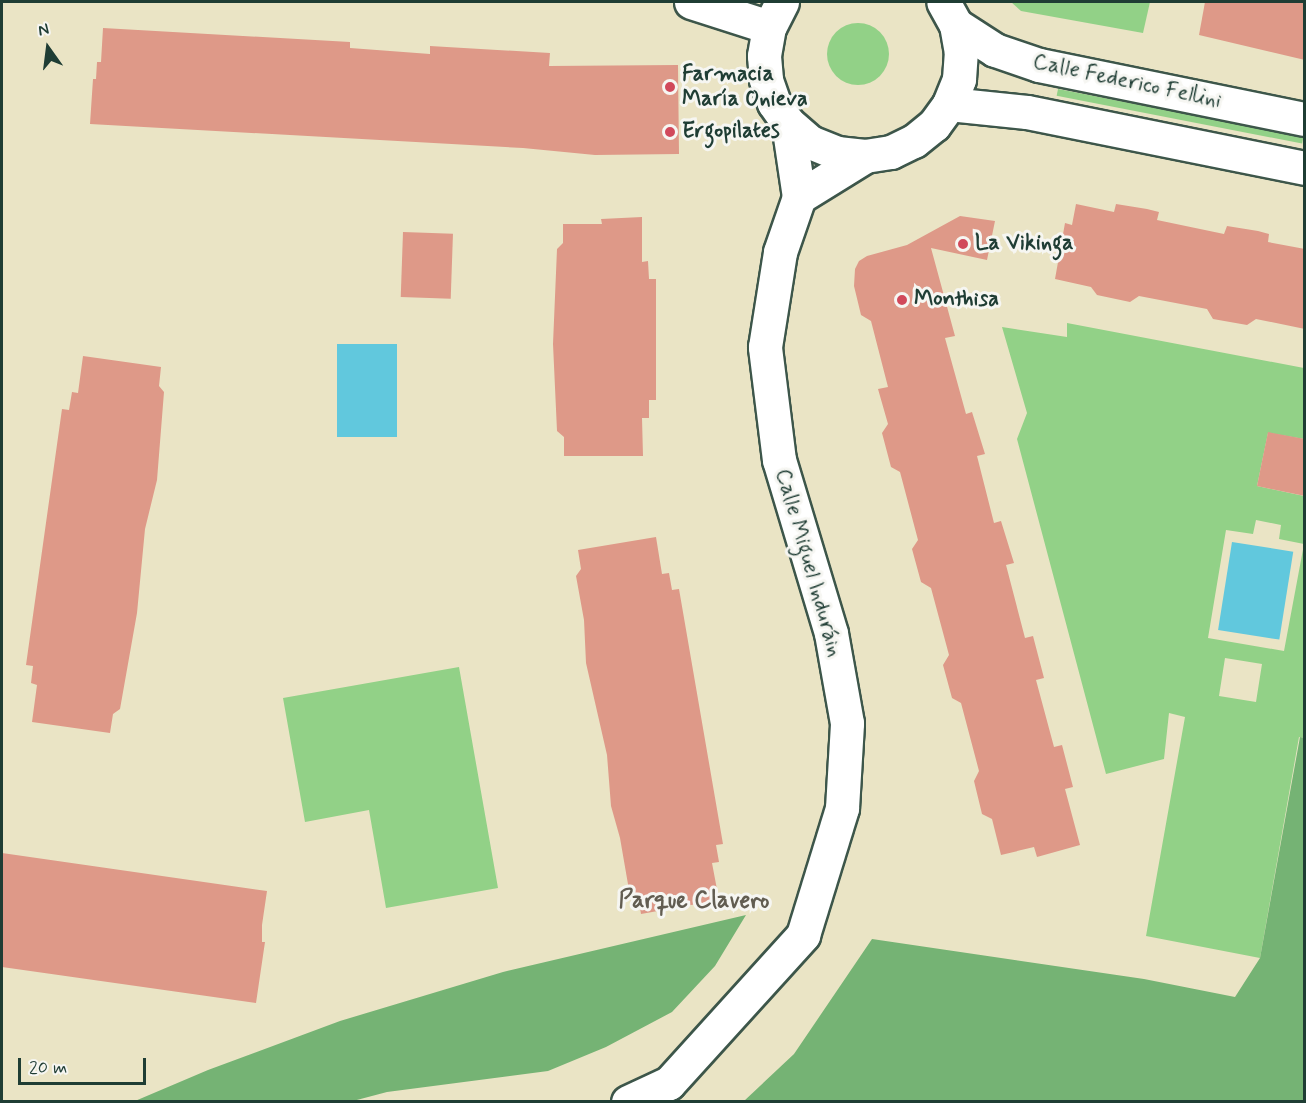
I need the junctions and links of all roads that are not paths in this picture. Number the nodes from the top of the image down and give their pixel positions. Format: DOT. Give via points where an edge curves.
graph roads {
  1 [pos="691,2"];
  2 [pos="949,13"];
  3 [pos="775,14"];
  4 [pos="949,104"];
  5 [pos="1305,119"];
  6 [pos="788,123"];
  7 [pos="865,156"];
  8 [pos="1305,168"];
  9 [pos="799,197"];
  10 [pos="674,1092"];
  11 [pos="628,1101"];
  1 -- 3 [label="street"];
  2 -- 4 [label="street" via="961,52 959,79"];
  2 -- 5 [label="street, Calle Federico Fellini" via="995,50 1040,65"];
  3 -- 6 [label="street" via="764,56 766,80 774,103"];
  4 -- 7 [label="street" via="934,125 914,141 891,152"];
  4 -- 8 [label="street" via="1027,112"];
  6 -- 7 [label="street" via="810,142 828,150"];
  6 -- 9 [label="street"];
  7 -- 9 [label="street"];
  9 -- 10 [label="street, Calle Miguel Induráin" via="780,252 765,347 779,460 831,633 847,723 842,808 803,935"];
  10 -- 11 [label="street, Calle Miguel Induráin"];
}
